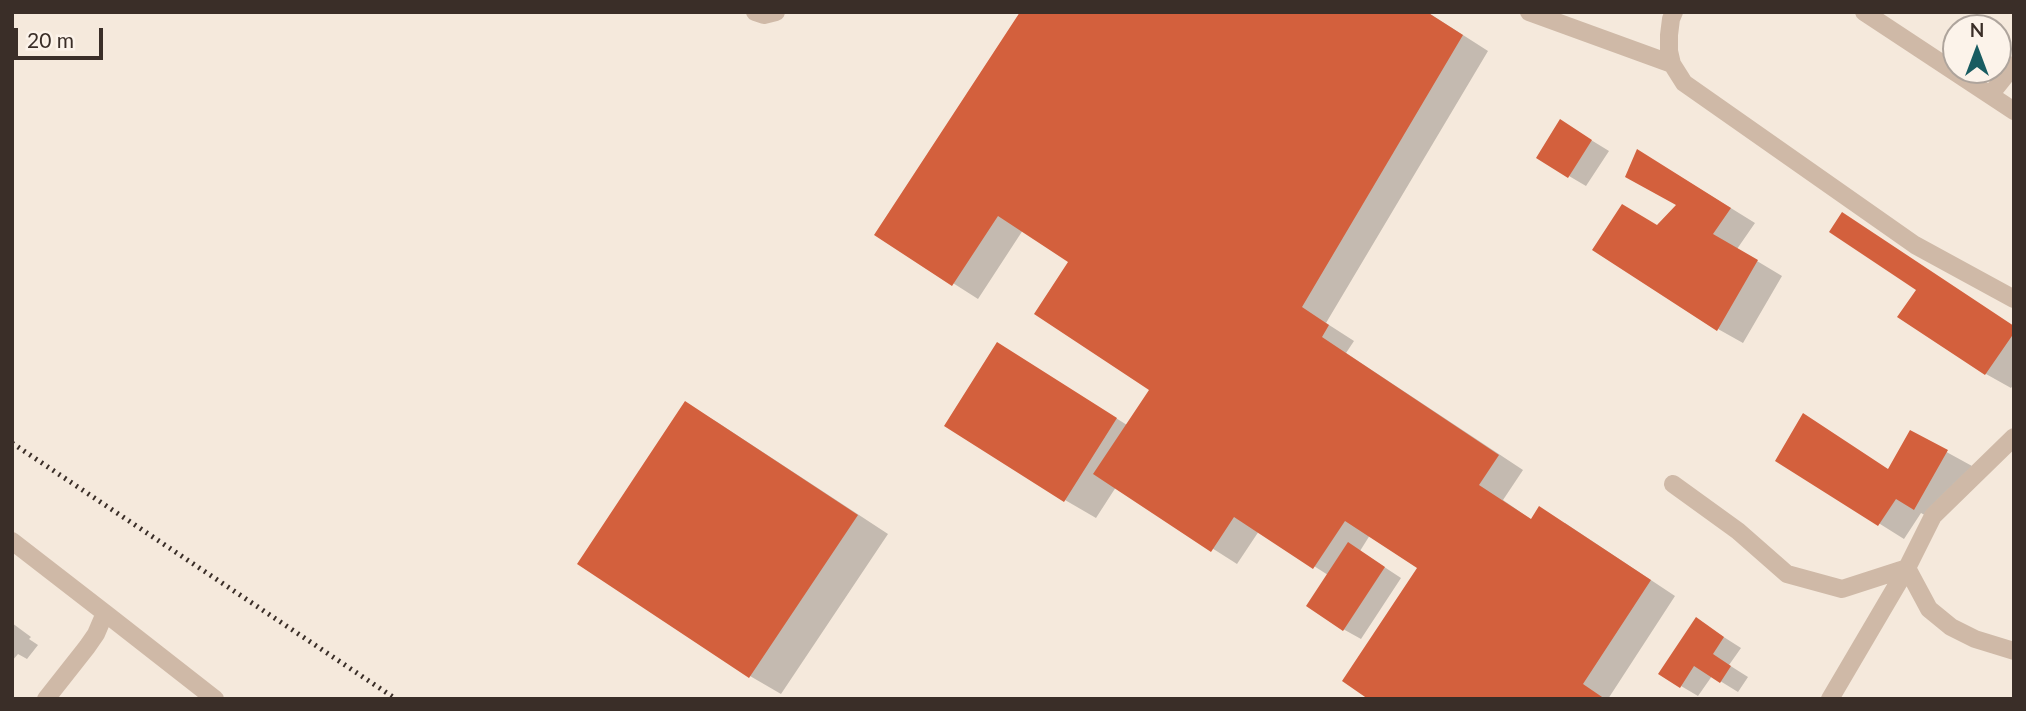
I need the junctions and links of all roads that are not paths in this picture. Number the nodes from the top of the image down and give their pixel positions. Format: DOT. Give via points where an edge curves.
graph roads {
  1 [pos="755,12"];
  2 [pos="776,12"];
  3 [pos="1529,12"];
  4 [pos="1674,12"];
  5 [pos="1864,12"];
  6 [pos="1672,64"];
  7 [pos="2014,65"];
  8 [pos="1990,95"];
  9 [pos="2014,111"];
  10 [pos="2014,299"];
  11 [pos="2014,437"];
  12 [pos="1673,484"];
  13 [pos="12,541"];
  14 [pos="1907,568"];
  15 [pos="105,612"];
  16 [pos="2014,651"];
  17 [pos="46,699"];
  18 [pos="215,699"];
  19 [pos="1830,699"];
  1 -- 2 [label="street"];
  3 -- 6 [label="street"];
  4 -- 6 [label="street" via="1669,35"];
  5 -- 8 [label="street"];
  6 -- 10 [label="street" via="1684,82 1915,245"];
  7 -- 8 [label="street"];
  8 -- 9 [label="street"];
  11 -- 14 [label="street" via="1933,516"];
  12 -- 14 [label="street" via="1787,574 1842,589"];
  13 -- 15 [label="street"];
  14 -- 16 [label="street" via="1929,609 1951,627"];
  14 -- 19 [label="street"];
  15 -- 17 [label="street" via="87,648"];
  15 -- 18 [label="street"];
}
